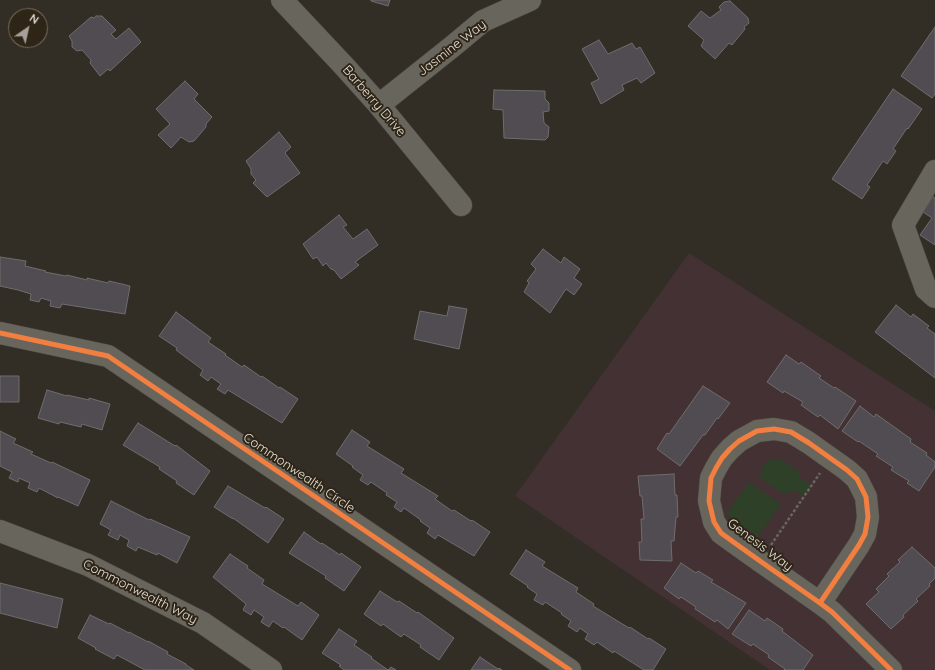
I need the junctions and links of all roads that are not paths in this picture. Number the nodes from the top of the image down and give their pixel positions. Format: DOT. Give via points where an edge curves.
graph roads {
  1 [pos="282,0"];
  2 [pos="530,0"];
  3 [pos="379,105"];
  4 [pos="935,171"];
  5 [pos="461,205"];
  6 [pos="935,297"];
  7 [pos="0,333"];
  8 [pos="0,530"];
  9 [pos="820,603"];
  10 [pos="271,670"];
  11 [pos="570,670"];
  12 [pos="891,670"];
  1 -- 3 [label="street, Barberry Drive"];
  2 -- 3 [label="street, Jasmine Way" via="483,21"];
  3 -- 5 [label="street, Barberry Drive"];
  4 -- 6 [label="street" via="903,225 926,289"];
  7 -- 11 [label="street, Commonwealth Circle" via="108,356"];
  8 -- 10 [label="street, Commonwealth Way" via="88,565 203,623"];
  9 -- 9 [label="street, Genesis Way" via="721,533 714,522 709,501 711,478 722,458 734,445 757,431 774,429 791,432 857,479 866,497 868,517 865,534"];
  9 -- 12 [label="street, Genesis Way"];
}
